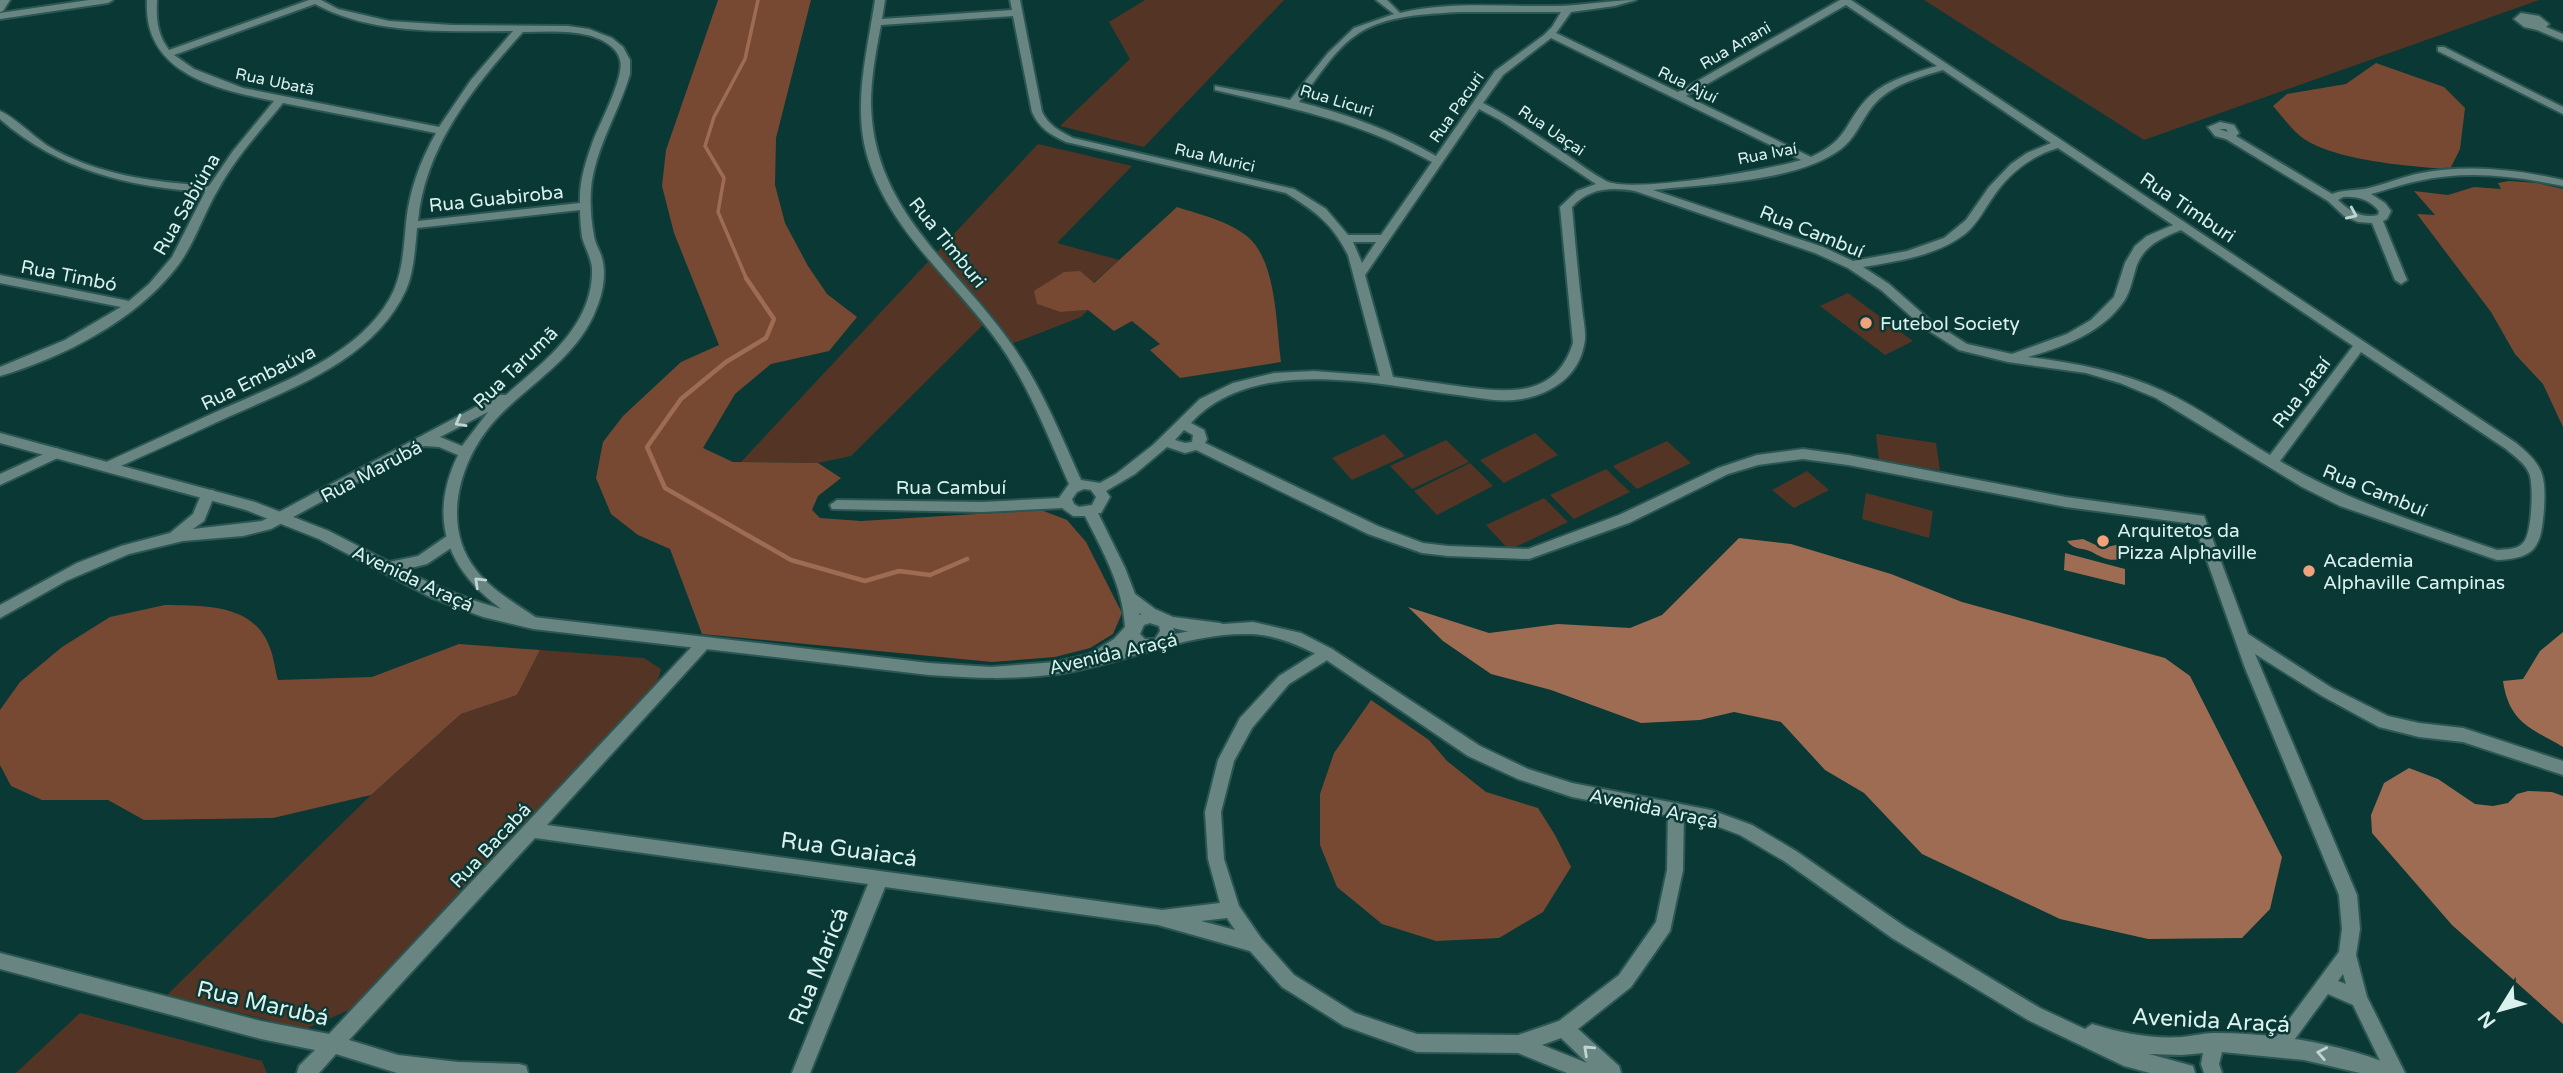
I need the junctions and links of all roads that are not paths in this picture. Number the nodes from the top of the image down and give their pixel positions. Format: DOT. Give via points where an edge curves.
graph roads {
  1 [pos="5,0"];
  2 [pos="108,0"];
  3 [pos="152,0"];
  4 [pos="314,0"];
  5 [pos="880,0"];
  6 [pos="1015,0"];
  7 [pos="1381,0"];
  8 [pos="1631,0"];
  9 [pos="1845,0"];
  10 [pos="0,9"];
  11 [pos="1567,9"];
  12 [pos="1396,12"];
  13 [pos="1017,13"];
  14 [pos="0,16"];
  15 [pos="876,22"];
  16 [pos="2539,27"];
  17 [pos="521,28"];
  18 [pos="1552,35"];
  19 [pos="2563,38"];
  20 [pos="2441,49"];
  21 [pos="167,54"];
  22 [pos="1943,67"];
  23 [pos="1219,88"];
  24 [pos="1677,97"];
  25 [pos="281,99"];
  26 [pos="1293,103"];
  27 [pos="1479,105"];
  28 [pos="2563,111"];
  29 [pos="0,114"];
  30 [pos="441,131"];
  31 [pos="2229,136"];
  32 [pos="2059,144"];
  33 [pos="1438,161"];
  34 [pos="1811,161"];
  35 [pos="1687,182"];
  36 [pos="2563,183"];
  37 [pos="1605,185"];
  38 [pos="1637,188"];
  39 [pos="212,189"];
  40 [pos="2360,193"];
  41 [pos="2332,199"];
  42 [pos="1688,205"];
  43 [pos="586,206"];
  44 [pos="2377,220"];
  45 [pos="410,225"];
  46 [pos="2182,226"];
  47 [pos="1345,238"];
  48 [pos="1386,240"];
  49 [pos="1852,264"];
  50 [pos="1360,274"];
  51 [pos="0,279"];
  52 [pos="2401,279"];
  53 [pos="130,305"];
  54 [pos="2070,339"];
  55 [pos="2360,345"];
  56 [pos="2008,358"];
  57 [pos="2087,369"];
  58 [pos="0,372"];
  59 [pos="1388,382"];
  60 [pos="519,389"];
  61 [pos="1183,424"];
  62 [pos="0,438"];
  63 [pos="424,442"];
  64 [pos="1165,442"];
  65 [pos="1196,444"];
  66 [pos="2511,446"];
  67 [pos="57,453"];
  68 [pos="465,453"];
  69 [pos="2272,462"];
  70 [pos="107,467"];
  71 [pos="0,480"];
  72 [pos="1077,486"];
  73 [pos="1100,489"];
  74 [pos="208,494"];
  75 [pos="1066,503"];
  76 [pos="837,505"];
  77 [pos="1090,511"];
  78 [pos="282,518"];
  79 [pos="174,537"];
  80 [pos="452,540"];
  81 [pos="388,568"];
  82 [pos="1129,597"];
  83 [pos="0,612"];
  84 [pos="1162,620"];
  85 [pos="533,623"];
  86 [pos="1133,629"];
  87 [pos="1224,630"];
  88 [pos="2241,637"];
  89 [pos="704,643"];
  90 [pos="1154,646"];
  91 [pos="1327,653"];
  92 [pos="1085,663"];
  93 [pos="2563,768"];
  94 [pos="1676,810"];
  95 [pos="533,830"];
  96 [pos="880,877"];
  97 [pos="1231,910"];
  98 [pos="1158,917"];
  99 [pos="1255,944"];
  100 [pos="2347,955"];
  101 [pos="3,965"];
  102 [pos="2325,984"];
  103 [pos="2359,999"];
  104 [pos="2034,1014"];
  105 [pos="1564,1028"];
  106 [pos="2216,1042"];
  107 [pos="332,1044"];
  108 [pos="1518,1044"];
  109 [pos="2279,1045"];
  110 [pos="306,1073"];
  111 [pos="519,1073"];
  112 [pos="801,1073"];
  113 [pos="1590,1073"];
  114 [pos="1612,1073"];
  115 [pos="2186,1073"];
  116 [pos="2213,1073"];
  117 [pos="2387,1073"];
  118 [pos="2396,1073"];
  1 -- 10 [label="street"];
  2 -- 14 [label="street"];
  3 -- 21 [label="street, Rua Ubatã" via="154,35"];
  4 -- 17 [label="street, Rua Tarumã" via="357,20"];
  4 -- 21 [label="street"];
  5 -- 15 [label="street, Rua Timburi"];
  6 -- 13 [label="street, Rua Murici"];
  7 -- 12 [label="street"];
  8 -- 11 [label="street"];
  9 -- 22 [label="street, Rua Timburi"];
  9 -- 24 [label="street, Rua Anani"];
  11 -- 12 [label="street" via="1444,5"];
  11 -- 18 [label="street, Rua Pacuri"];
  12 -- 26 [label="street" via="1349,37"];
  13 -- 15 [label="street"];
  13 -- 47 [label="street, Rua Murici" via="1037,112 1054,133 1290,191 1322,211"];
  15 -- 72 [label="street, Rua Timburi" via="866,103 874,166 911,233 974,304 1020,367"];
  16 -- 19 [label="street"];
  17 -- 30 [label="street, Rua Embaúva" via="479,73"];
  17 -- 43 [label="street, Rua Tarumã" via="585,32 617,46 626,57 626,71 594,151"];
  18 -- 24 [label="street, Rua Ajuí"];
  18 -- 27 [label="street, Rua Pacuri" via="1499,73"];
  20 -- 28 [label="street"];
  21 -- 25 [label="street, Rua Ubatã" via="211,82"];
  22 -- 32 [label="street, Rua Timburi"];
  22 -- 34 [label="street, Rua Ivaí" via="1881,92 1841,144"];
  23 -- 26 [label="street, Rua Licuri"];
  24 -- 34 [label="street, Rua Ajuí"];
  25 -- 30 [label="street, Rua Ubatã"];
  25 -- 39 [label="street, Rua Sabiúna"];
  26 -- 33 [label="street, Rua Licuri" via="1367,124"];
  27 -- 33 [label="street, Rua Pacuri"];
  27 -- 37 [label="street, Rua Uaçai"];
  29 -- 39 [label="street" via="52,154 89,169 133,181"];
  30 -- 45 [label="street, Rua Embaúva" via="418,187"];
  31 -- 41 [label="street"];
  32 -- 46 [label="street, Rua Timburi"];
  32 -- 49 [label="street" via="2030,153 1992,189 1975,218 1942,244 1911,255"];
  33 -- 48 [label="street, Rua Pacuri"];
  34 -- 35 [label="street, Rua Ivaí"];
  35 -- 38 [label="street, Rua Ivaí"];
  35 -- 42 [label="street"];
  36 -- 40 [label="street" via="2500,170 2472,170"];
  37 -- 38 [label="street, Rua Cambuí"];
  37 -- 59 [label="street, Rua Cambuí" via="1588,189 1566,207 1580,343 1567,373 1533,392 1513,396"];
  38 -- 42 [label="street, Rua Cambuí"];
  39 -- 53 [label="street, Rua Sabiúna" via="171,267"];
  40 -- 41 [label="street" via="2342,193"];
  40 -- 44 [label="street" via="2385,211"];
  41 -- 44 [label="street, one-way" via="2344,211"];
  42 -- 49 [label="street, Rua Cambuí"];
  43 -- 45 [label="street, Rua Guabiroba"];
  43 -- 60 [label="street, Rua Tarumã" via="589,239 597,260 593,303 556,357"];
  44 -- 52 [label="street"];
  45 -- 70 [label="street, Rua Embaúva" via="400,291 385,315 358,341 323,367"];
  46 -- 54 [label="street" via="2140,246 2116,303"];
  46 -- 55 [label="street, Rua Timburi"];
  47 -- 48 [label="street"];
  47 -- 50 [label="street, Rua Murici"];
  48 -- 50 [label="street, Rua Pacuri"];
  49 -- 56 [label="street, Rua Cambuí" via="1949,339"];
  50 -- 59 [label="street, Rua Murici"];
  51 -- 53 [label="street, Rua Timbó"];
  53 -- 58 [label="street, Rua Sabiúna" via="53,351"];
  54 -- 56 [label="street"];
  54 -- 57 [label="street" via="2071,356"];
  55 -- 66 [label="street, Rua Timburi"];
  55 -- 69 [label="street, Rua Jataí"];
  56 -- 57 [label="street, Rua Cambuí"];
  57 -- 69 [label="street, Rua Cambuí" via="2161,395"];
  59 -- 61 [label="street, Rua Cambuí" via="1285,376 1253,381 1204,403"];
  60 -- 63 [label="street, Rua Marubá, one-way"];
  60 -- 68 [label="street, Rua Tarumã" via="483,425"];
  61 -- 64 [label="street, Rua Cambuí"];
  61 -- 65 [label="street" via="1199,433"];
  62 -- 67 [label="street, Avenida Araçá"];
  63 -- 68 [label="street" via="441,442"];
  63 -- 78 [label="street, Rua Marubá"];
  64 -- 65 [label="street" via="1185,448"];
  64 -- 73 [label="street"];
  65 -- 88 [label="street" via="1373,530 1422,548 1448,551 1529,554 1624,519 1723,471 1757,460 1804,454 2066,502 2199,520"];
  66 -- 69 [label="street, Rua Cambuí" via="2529,461 2539,479 2536,539 2527,550 2514,555 2477,549 2345,502"];
  67 -- 70 [label="street, Avenida Araçá"];
  67 -- 71 [label="street"];
  68 -- 80 [label="street, Rua Tarumã" via="453,483"];
  70 -- 74 [label="street, Avenida Araçá"];
  72 -- 73 [label="street" via="1089,484"];
  72 -- 75 [label="street" via="1068,491"];
  73 -- 77 [label="street" via="1102,501"];
  74 -- 78 [label="street, Avenida Araçá"];
  74 -- 79 [label="street, Rua Marubá" via="199,517"];
  75 -- 76 [label="street, Rua Cambuí" via="982,508"];
  75 -- 77 [label="street" via="1072,510"];
  77 -- 82 [label="street"];
  78 -- 79 [label="street, Rua Marubá" via="240,532"];
  78 -- 81 [label="street, Avenida Araçá"];
  79 -- 83 [label="street, Rua Marubá" via="82,566"];
  80 -- 81 [label="street" via="422,561"];
  85 -- 80 [label="street, Rua Tarumã, one-way" via="469,573"];
  81 -- 85 [label="street, Avenida Araçá" via="471,607"];
  82 -- 84 [label="street"];
  82 -- 86 [label="street"];
  84 -- 86 [label="street" via="1144,619"];
  84 -- 87 [label="street"];
  84 -- 90 [label="street" via="1167,636"];
  85 -- 89 [label="street, Avenida Araçá"];
  86 -- 90 [label="street" via="1138,642"];
  86 -- 92 [label="street"];
  87 -- 90 [label="street, Avenida Araçá"];
  87 -- 91 [label="street, Avenida Araçá" via="1253,628 1278,633"];
  88 -- 93 [label="street" via="2327,692 2385,722 2463,735"];
  88 -- 100 [label="street" via="2348,895 2351,929"];
  89 -- 92 [label="street, Avenida Araçá" via="990,673"];
  89 -- 95 [label="street, Rua Bacabá"];
  90 -- 92 [label="street, Avenida Araçá"];
  91 -- 94 [label="street, Avenida Araçá" via="1474,751 1524,774 1584,793"];
  91 -- 97 [label="street" via="1284,680 1246,723 1226,760 1213,812 1216,859"];
  94 -- 104 [label="street, Avenida Araçá" via="1746,830 1898,932"];
  94 -- 105 [label="street" via="1675,870 1664,925 1625,981"];
  95 -- 96 [label="street, Rua Guaiacá"];
  95 -- 107 [label="street, Rua Bacabá"];
  96 -- 98 [label="street, Rua Guaiacá"];
  96 -- 112 [label="street, Rua Maricá"];
  97 -- 98 [label="street, Rua Guaiacá"];
  97 -- 99 [label="street"];
  98 -- 99 [label="street, Rua Guaiacá"];
  99 -- 108 [label="street" via="1288,981 1350,1020 1417,1043"];
  100 -- 102 [label="street"];
  100 -- 103 [label="street"];
  101 -- 107 [label="street, Rua Marubá"];
  102 -- 103 [label="street"];
  102 -- 109 [label="street"];
  103 -- 118 [label="street"];
  104 -- 106 [label="street, Avenida Araçá" via="2107,1038 2143,1044"];
  104 -- 115 [label="street, Avenida Araçá" via="2124,1057"];
  105 -- 108 [label="street"];
  114 -- 105 [label="street, one-way"];
  106 -- 109 [label="street, Avenida Araçá"];
  106 -- 116 [label="street" via="2210,1064"];
  107 -- 110 [label="street, Rua Bacabá"];
  107 -- 111 [label="street, Rua Marubá" via="398,1064"];
  108 -- 113 [label="street"];
  117 -- 109 [label="street, Avenida Araçá, one-way" via="2350,1059"];
}
